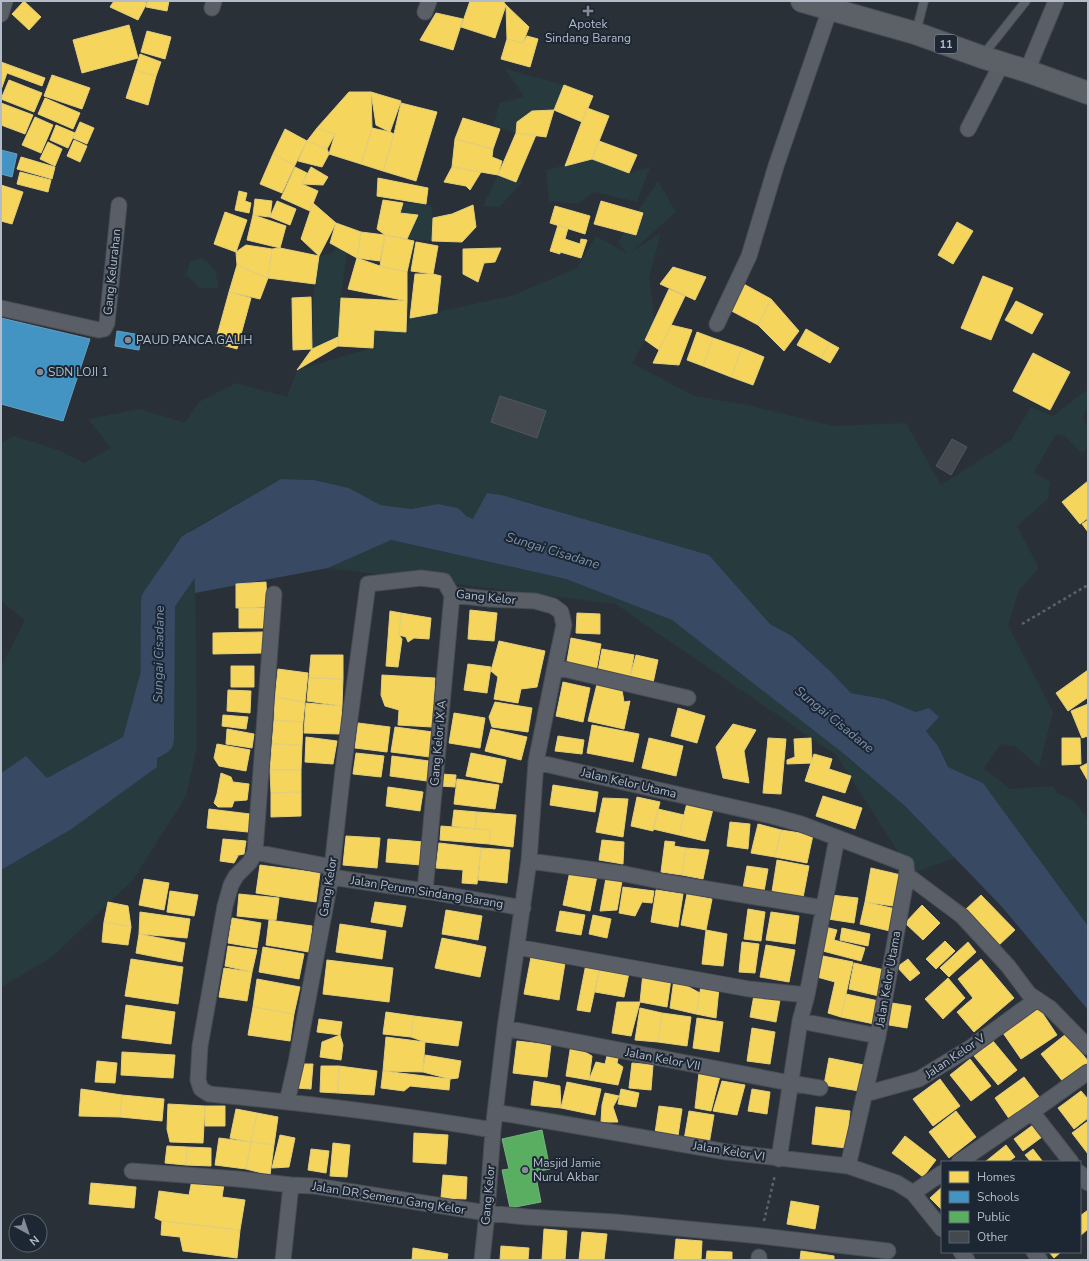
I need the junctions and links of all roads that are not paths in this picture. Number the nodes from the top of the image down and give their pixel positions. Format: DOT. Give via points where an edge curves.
graph roads {
  1 [pos="5,1"];
  2 [pos="802,1"];
  3 [pos="924,1"];
  4 [pos="1056,1"];
  5 [pos="1022,2"];
  6 [pos="830,9"];
  7 [pos="1,14"];
  8 [pos="915,33"];
  9 [pos="982,57"];
  10 [pos="1002,63"];
  11 [pos="1027,71"];
  12 [pos="1088,93"];
  13 [pos="968,129"];
  14 [pos="119,205"];
  15 [pos="1,308"];
  16 [pos="717,324"];
  17 [pos="274,594"];
  18 [pos="452,595"];
  19 [pos="554,667"];
  20 [pos="688,698"];
  21 [pos="536,762"];
  22 [pos="837,838"];
  23 [pos="255,852"];
  24 [pos="529,861"];
  25 [pos="331,872"];
  26 [pos="907,875"];
  27 [pos="425,891"];
  28 [pos="523,908"];
  29 [pos="823,908"];
  30 [pos="516,947"];
  31 [pos="806,995"];
  32 [pos="1036,1000"];
  33 [pos="800,1021"];
  34 [pos="505,1028"];
  35 [pos="878,1036"];
  36 [pos="1088,1047"];
  37 [pos="1088,1072"];
  38 [pos="790,1083"];
  39 [pos="820,1088"];
  40 [pos="865,1094"];
  41 [pos="288,1102"];
  42 [pos="495,1112"];
  43 [pos="1032,1112"];
  44 [pos="493,1130"];
  45 [pos="779,1159"];
  46 [pos="963,1161"];
  47 [pos="1070,1161"];
  48 [pos="848,1166"];
  49 [pos="132,1171"];
  50 [pos="941,1174"];
  51 [pos="1081,1174"];
  52 [pos="1088,1183"];
  53 [pos="290,1185"];
  54 [pos="913,1193"];
  55 [pos="487,1213"];
  56 [pos="941,1228"];
  57 [pos="888,1251"];
  58 [pos="283,1260"];
  59 [pos="482,1260"];
  1 -- 7 [label="street"];
  2 -- 6 [label="main road, 11"];
  3 -- 8 [label="lane"];
  4 -- 11 [label="street"];
  5 -- 9 [label="lane"];
  6 -- 8 [label="main road, 11"];
  6 -- 16 [label="street" via="776,166 749,256"];
  8 -- 9 [label="main road, 11"];
  9 -- 10 [label="main road, 11"];
  10 -- 11 [label="main road, 11"];
  10 -- 13 [label="street"];
  11 -- 12 [label="main road, 11"];
  14 -- 15 [label="street, Gang Kelurahan" via="107,323 104,329"];
  17 -- 23 [label="street"];
  18 -- 19 [label="street, Gang Kelor" via="535,601 553,606 561,612 564,625"];
  18 -- 25 [label="street, Gang Kelor" via="444,581 421,578 368,584"];
  18 -- 27 [label="street, Gang Kelor IX A"];
  19 -- 20 [label="street"];
  19 -- 21 [label="street, Gang Kelor"];
  21 -- 22 [label="street, Jalan Kelor Utama" via="772,816"];
  21 -- 24 [label="street, Gang Kelor"];
  22 -- 26 [label="street, Jalan Kelor Utama" via="906,864"];
  22 -- 29 [label="street"];
  23 -- 25 [label="street, Jalan Perum Sindang Barang"];
  23 -- 41 [label="street" via="250,862 236,876 225,906 200,1046 198,1080 201,1089 209,1094"];
  24 -- 28 [label="street, Gang Kelor"];
  24 -- 29 [label="street" via="625,874"];
  25 -- 27 [label="street, Jalan Perum Sindang Barang"];
  25 -- 41 [label="street, Gang Kelor"];
  26 -- 32 [label="street" via="962,916"];
  26 -- 35 [label="street, Jalan Kelor Utama"];
  27 -- 28 [label="street, Jalan Perum Sindang Barang"];
  28 -- 30 [label="street, Gang Kelor"];
  29 -- 31 [label="street"];
  30 -- 31 [label="street" via="749,989"];
  30 -- 34 [label="street, Gang Kelor"];
  31 -- 33 [label="street"];
  32 -- 36 [label="street" via="1050,1008"];
  32 -- 40 [label="street, Jalan Kelor V" via="970,1048 919,1079"];
  33 -- 35 [label="street"];
  33 -- 38 [label="street"];
  34 -- 38 [label="street, Jalan Kelor VII"];
  34 -- 42 [label="street, Gang Kelor"];
  35 -- 40 [label="street, Jalan Kelor Utama"];
  37 -- 43 [label="street"];
  38 -- 39 [label="street, Jalan Kelor VII"];
  38 -- 45 [label="street"];
  40 -- 48 [label="street, Jalan Kelor Utama"];
  41 -- 44 [label="street"];
  42 -- 44 [label="street, Gang Kelor"];
  42 -- 45 [label="street, Jalan Kelor VI"];
  43 -- 46 [label="street"];
  43 -- 47 [label="street"];
  44 -- 55 [label="street, Gang Kelor"];
  45 -- 48 [label="street, Jalan Kelor VI"];
  48 -- 54 [label="street, Jalan Kelor VI" via="897,1183"];
  49 -- 53 [label="street, Jalan DR Semeru Gang Kelor"];
  50 -- 54 [label="street"];
  51 -- 52 [label="street"];
  53 -- 55 [label="street, Jalan DR Semeru Gang Kelor" via="315,1186"];
  53 -- 58 [label="street"];
  54 -- 56 [label="street, Jalan Kelor VI"];
  55 -- 57 [label="street, Jalan DR Semeru Gang Kelor" via="615,1222"];
  55 -- 59 [label="street, Gang Kelor"];
}
